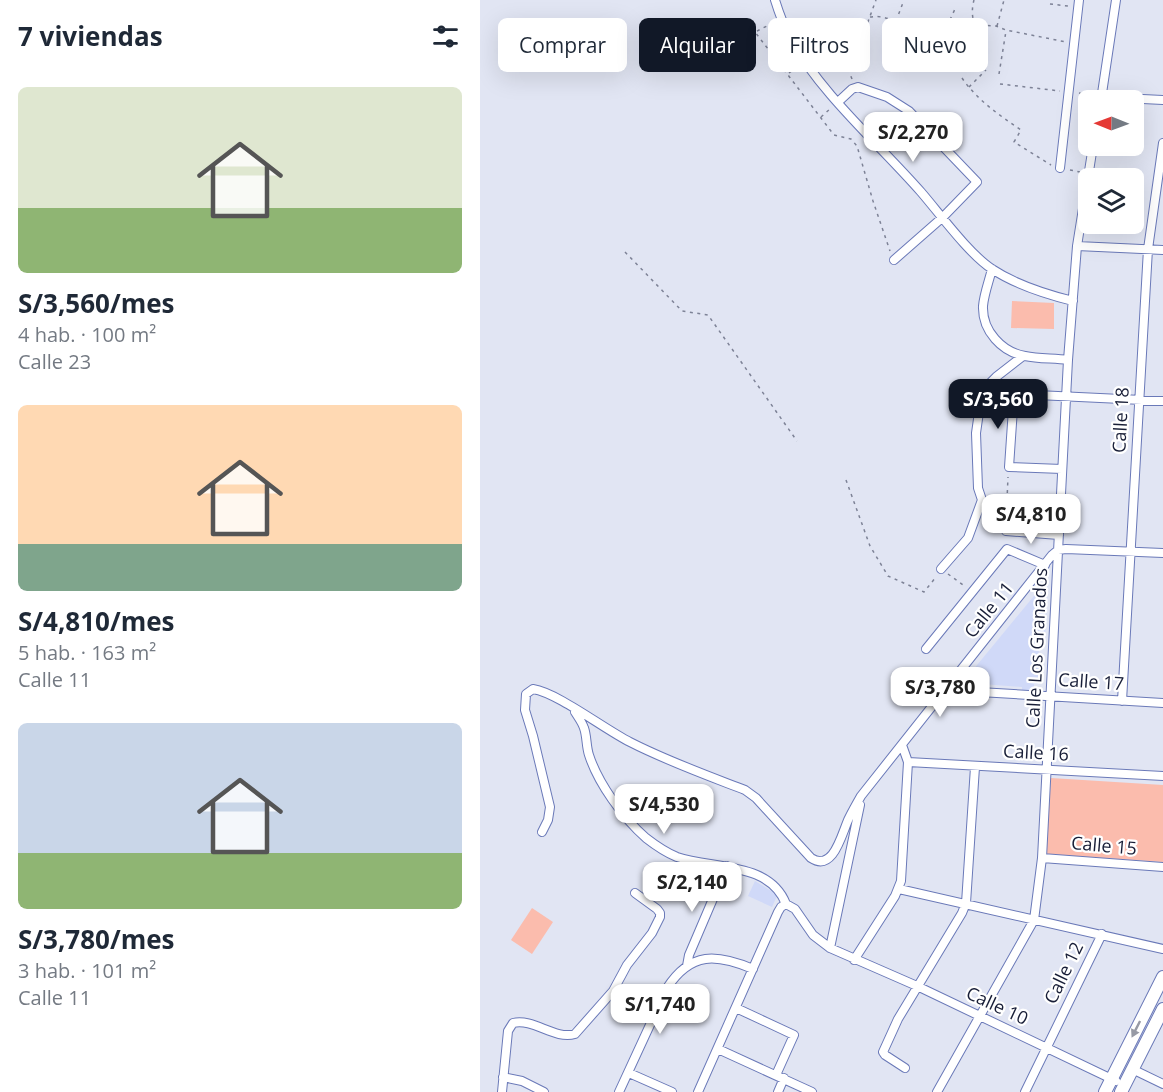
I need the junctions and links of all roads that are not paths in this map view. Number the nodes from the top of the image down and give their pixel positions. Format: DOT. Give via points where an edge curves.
graph roads {
  1 [pos="775,0"];
  2 [pos="1116,0"];
  3 [pos="1078,4"];
  4 [pos="1103,90"];
  5 [pos="1144,100"];
  6 [pos="1163,100"];
  7 [pos="838,102"];
  8 [pos="1163,143"];
  9 [pos="1091,156"];
  10 [pos="1060,168"];
  11 [pos="943,217"];
  12 [pos="1077,246"];
  13 [pos="1148,249"];
  14 [pos="1163,250"];
  15 [pos="894,260"];
  16 [pos="992,269"];
  17 [pos="1073,301"];
  18 [pos="1023,356"];
  19 [pos="1068,360"];
  20 [pos="1066,396"];
  21 [pos="1138,400"];
  22 [pos="1163,401"];
  23 [pos="1062,469"];
  24 [pos="1006,531"];
  25 [pos="1059,535"];
  26 [pos="1058,550"];
  27 [pos="1130,551"];
  28 [pos="1163,553"];
  29 [pos="1045,565"];
  30 [pos="941,569"];
  31 [pos="927,649"];
  32 [pos="945,690"];
  33 [pos="1051,696"];
  34 [pos="1122,701"];
  35 [pos="1163,703"];
  36 [pos="574,708"];
  37 [pos="902,745"];
  38 [pos="908,762"];
  39 [pos="975,767"];
  40 [pos="1047,770"];
  41 [pos="1163,776"];
  42 [pos="861,796"];
  43 [pos="542,832"];
  44 [pos="1042,858"];
  45 [pos="727,866"];
  46 [pos="1163,867"];
  47 [pos="899,889"];
  48 [pos="635,892"];
  49 [pos="966,903"];
  50 [pos="786,904"];
  51 [pos="1034,920"];
  52 [pos="1102,934"];
  53 [pos="830,948"];
  54 [pos="1163,949"];
  55 [pos="854,960"];
  56 [pos="687,966"];
  57 [pos="753,969"];
  58 [pos="1163,977"];
  59 [pos="917,986"];
  60 [pos="736,1008"];
  61 [pos="1163,1009"];
  62 [pos="980,1016"];
  63 [pos="1046,1047"];
  64 [pos="718,1049"];
  65 [pos="905,1068"];
  66 [pos="1132,1069"];
  67 [pos="629,1072"];
  68 [pos="780,1076"];
  69 [pos="503,1077"];
  70 [pos="1111,1079"];
  71 [pos="1163,1084"];
  72 [pos="1122,1089"];
  73 [pos="502,1092"];
  74 [pos="544,1092"];
  75 [pos="619,1092"];
  76 [pos="672,1092"];
  77 [pos="698,1092"];
  78 [pos="778,1092"];
  79 [pos="812,1092"];
  80 [pos="937,1092"];
  81 [pos="1025,1092"];
  82 [pos="1105,1092"];
  1 -- 7 [label="street" via="790,38"];
  2 -- 4 [label="street"];
  3 -- 10 [label="street"];
  5 -- 6 [label="street"];
  7 -- 11 [label="street"];
  7 -- 11 [label="street" via="858,87 887,97 909,111 977,182"];
  8 -- 13 [label="street, Calle 18"];
  9 -- 12 [label="street, Calle Los Granados"];
  11 -- 15 [label="street"];
  11 -- 16 [label="street"];
  12 -- 13 [label="street"];
  12 -- 17 [label="street, Calle Los Granados"];
  13 -- 14 [label="street"];
  13 -- 21 [label="street, Calle 18"];
  16 -- 17 [label="street" via="1011,280"];
  16 -- 18 [label="street" via="983,305 984,321 990,334 1004,347"];
  17 -- 19 [label="street, Calle Los Granados"];
  18 -- 19 [label="street"];
  18 -- 30 [label="street" via="996,377 981,398 976,433 982,500 968,538"];
  19 -- 20 [label="street, Calle Los Granados"];
  20 -- 21 [label="street"];
  20 -- 23 [label="street, Calle Los Granados"];
  20 -- 23 [label="street" via="1014,394 1009,467"];
  21 -- 22 [label="street"];
  21 -- 27 [label="street, Calle 18"];
  23 -- 25 [label="street, Calle Los Granados"];
  24 -- 25 [label="street"];
  25 -- 26 [label="street, Calle Los Granados"];
  26 -- 27 [label="street"];
  26 -- 29 [label="street, Calle 11"];
  26 -- 33 [label="street, Calle Los Granados"];
  27 -- 28 [label="street"];
  27 -- 34 [label="street, Calle 18"];
  29 -- 31 [label="street" via="1007,549"];
  29 -- 32 [label="street, Calle 11"];
  32 -- 33 [label="street, Calle 17"];
  32 -- 37 [label="street, Calle 11"];
  33 -- 34 [label="street, Calle 17"];
  33 -- 40 [label="street, Calle Los Granados"];
  34 -- 35 [label="street, Calle 17"];
  36 -- 42 [label="street, Calle 11" via="654,754 745,790 818,861 834,853"];
  36 -- 43 [label="street" via="537,690 529,691 525,697 550,807"];
  36 -- 45 [label="street, Calle 10" via="585,729 589,757 629,821 646,838 676,856"];
  37 -- 38 [label="street"];
  37 -- 42 [label="street, Calle 11"];
  38 -- 39 [label="street, Calle 16"];
  38 -- 47 [label="street"];
  39 -- 40 [label="street, Calle 16"];
  39 -- 49 [label="street"];
  40 -- 41 [label="street, Calle 16"];
  40 -- 44 [label="street, Calle Los Granados"];
  42 -- 53 [label="street"];
  44 -- 46 [label="street, Calle 15"];
  44 -- 51 [label="street, Calle Los Granados"];
  45 -- 50 [label="street, Calle 10" via="767,880"];
  45 -- 56 [label="street" via="688,955"];
  47 -- 49 [label="street"];
  47 -- 55 [label="street"];
  48 -- 69 [label="street" via="660,912 660,917 612,991 575,1034 563,1035 524,1022 513,1023 508,1031"];
  49 -- 51 [label="street"];
  49 -- 59 [label="street"];
  50 -- 53 [label="street, Calle 10"];
  50 -- 57 [label="street" via="779,909"];
  51 -- 52 [label="street"];
  51 -- 62 [label="street, Calle Los Granados"];
  52 -- 54 [label="street"];
  52 -- 63 [label="street, Calle 12"];
  53 -- 55 [label="street, Calle 10"];
  55 -- 59 [label="street, Calle 10"];
  56 -- 57 [label="street" via="713,958"];
  56 -- 67 [label="street" via="675,975"];
  57 -- 60 [label="street"];
  58 -- 70 [label="main road, one-way"];
  59 -- 62 [label="street, Calle 10"];
  59 -- 65 [label="street" via="883,1052"];
  60 -- 64 [label="street"];
  60 -- 68 [label="street" via="794,1035"];
  61 -- 66 [label="main road"];
  62 -- 63 [label="street, Calle 10"];
  62 -- 80 [label="street, Calle Los Granados"];
  63 -- 70 [label="street, Calle 10"];
  63 -- 81 [label="street, Calle 12"];
  64 -- 68 [label="street"];
  64 -- 77 [label="street"];
  66 -- 71 [label="street"];
  66 -- 72 [label="main road"];
  67 -- 75 [label="street"];
  67 -- 76 [label="street"];
  68 -- 78 [label="street"];
  68 -- 79 [label="street"];
  69 -- 73 [label="street"];
  69 -- 74 [label="street"];
  70 -- 72 [label="street, Calle 10"];
  70 -- 82 [label="main road"];
}
